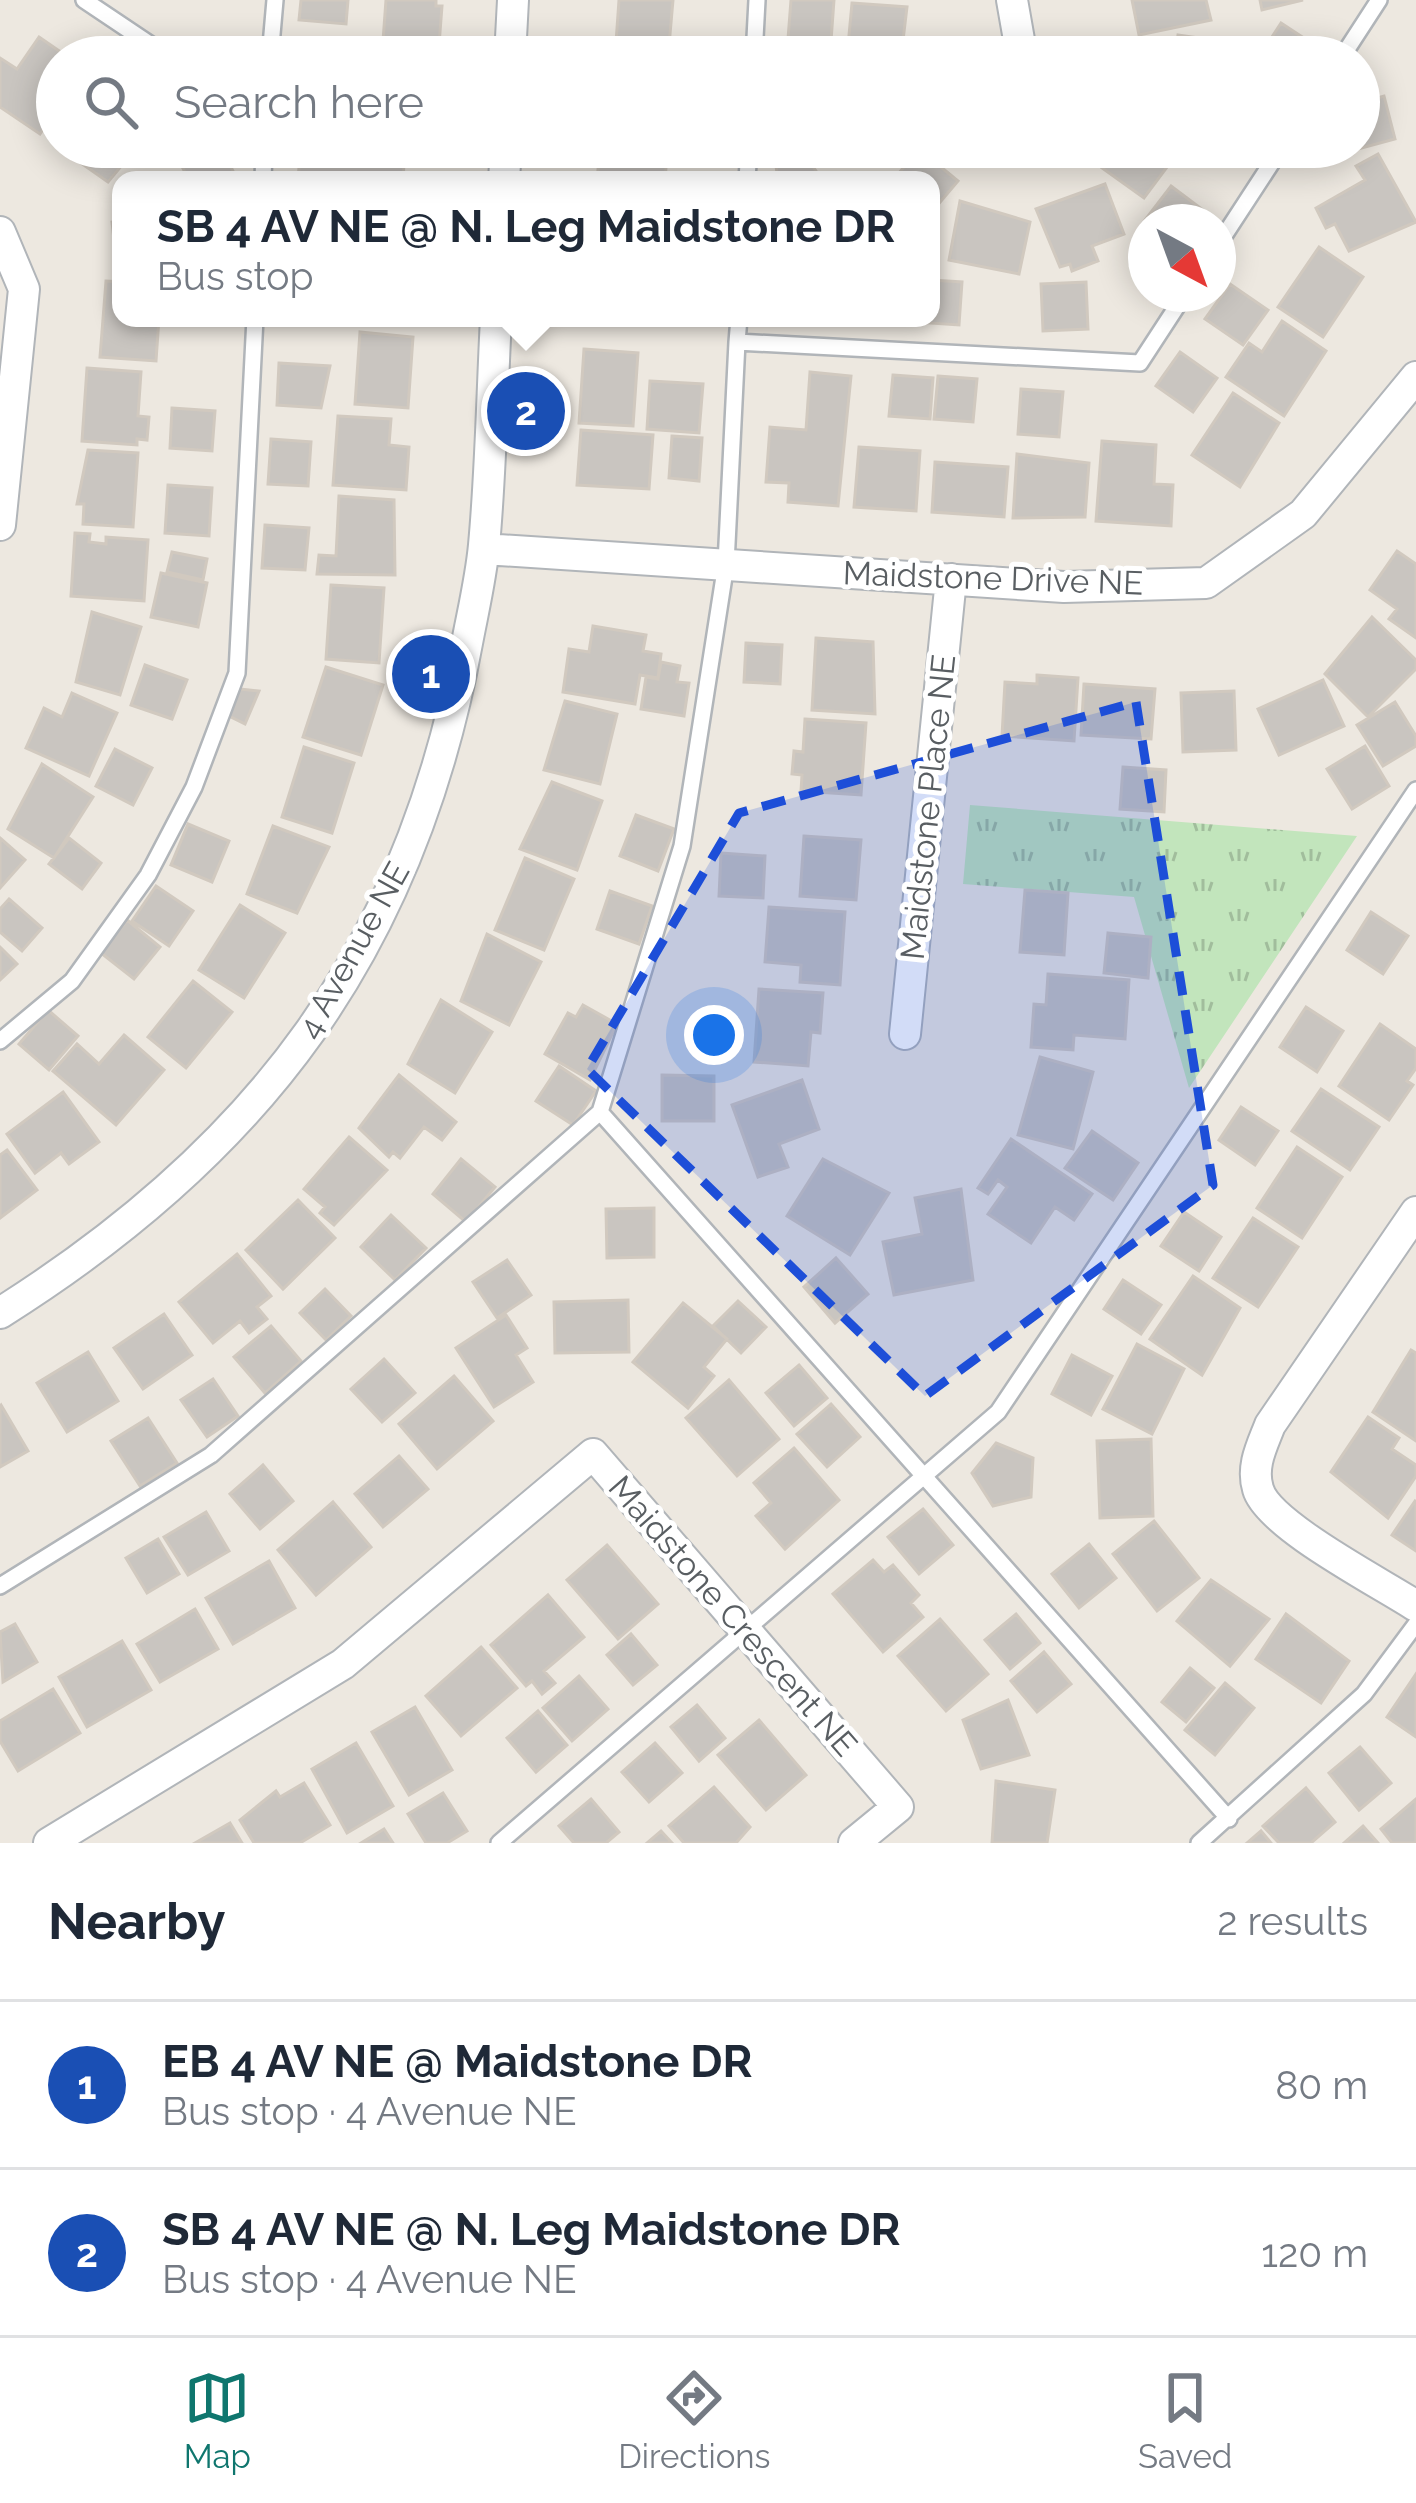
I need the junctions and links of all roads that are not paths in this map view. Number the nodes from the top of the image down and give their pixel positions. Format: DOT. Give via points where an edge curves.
graph roads {
  1 [pos="84,0"];
  2 [pos="274,0"];
  3 [pos="513,0"];
  4 [pos="758,0"];
  5 [pos="1012,0"];
  6 [pos="1379,0"];
  7 [pos="138,36"];
  8 [pos="271,36"];
  9 [pos="511,36"];
  10 [pos="755,36"];
  11 [pos="1018,36"];
  12 [pos="1356,36"];
  13 [pos="1268,168"];
  14 [pos="1236,217"];
  15 [pos="0,232"];
  16 [pos="1173,312"];
  17 [pos="256,327"];
  18 [pos="496,327"];
  19 [pos="738,327"];
  20 [pos="737,342"];
  21 [pos="1416,377"];
  22 [pos="0,525"];
  23 [pos="484,549"];
  24 [pos="726,564"];
  25 [pos="951,579"];
  26 [pos="1416,790"];
  27 [pos="905,1034"];
  28 [pos="0,1041"];
  29 [pos="600,1112"];
  30 [pos="1416,1212"];
  31 [pos="0,1313"];
  32 [pos="926,1477"];
  33 [pos="0,1586"];
  34 [pos="1416,1606"];
  35 [pos="1416,1624"];
  36 [pos="746,1633"];
  37 [pos="1229,1819"];
  38 [pos="49,1843"];
  39 [pos="499,1843"];
  40 [pos="854,1843"];
  41 [pos="1199,1843"];
  1 -- 7 [label="lane"];
  2 -- 8 [label="lane"];
  3 -- 9 [label="street"];
  4 -- 10 [label="lane"];
  5 -- 11 [label="street"];
  6 -- 12 [label="lane"];
  13 -- 14 [label="lane"];
  15 -- 22 [label="street" via="24,290"];
  16 -- 20 [label="lane" via="1140,363"];
  17 -- 28 [label="lane" via="237,673 194,787 148,875 72,981"];
  18 -- 23 [label="street, 4 Avenue NE"];
  19 -- 20 [label="lane"];
  20 -- 24 [label="lane"];
  21 -- 25 [label="street, Maidstone Drive NE" via="1304,514 1206,583 1064,587"];
  23 -- 24 [label="street, Maidstone Drive NE"];
  23 -- 31 [label="street, 4 Avenue NE" via="448,743 396,888 319,1024 226,1137"];
  24 -- 25 [label="street, Maidstone Drive NE"];
  24 -- 29 [label="lane" via="682,845"];
  25 -- 27 [label="street, Maidstone Place NE"];
  26 -- 32 [label="lane" via="998,1412"];
  29 -- 32 [label="lane"];
  29 -- 33 [label="lane" via="211,1455"];
  30 -- 34 [label="street" via="1270,1425 1256,1460 1258,1492 1283,1520"];
  32 -- 36 [label="lane"];
  32 -- 37 [label="lane"];
  35 -- 37 [label="lane" via="1364,1694"];
  36 -- 38 [label="street, Maidstone Crescent NE" via="593,1454 343,1664"];
  36 -- 39 [label="lane"];
  36 -- 40 [label="street, Maidstone Crescent NE" via="898,1807"];
  37 -- 41 [label="lane"];
}
